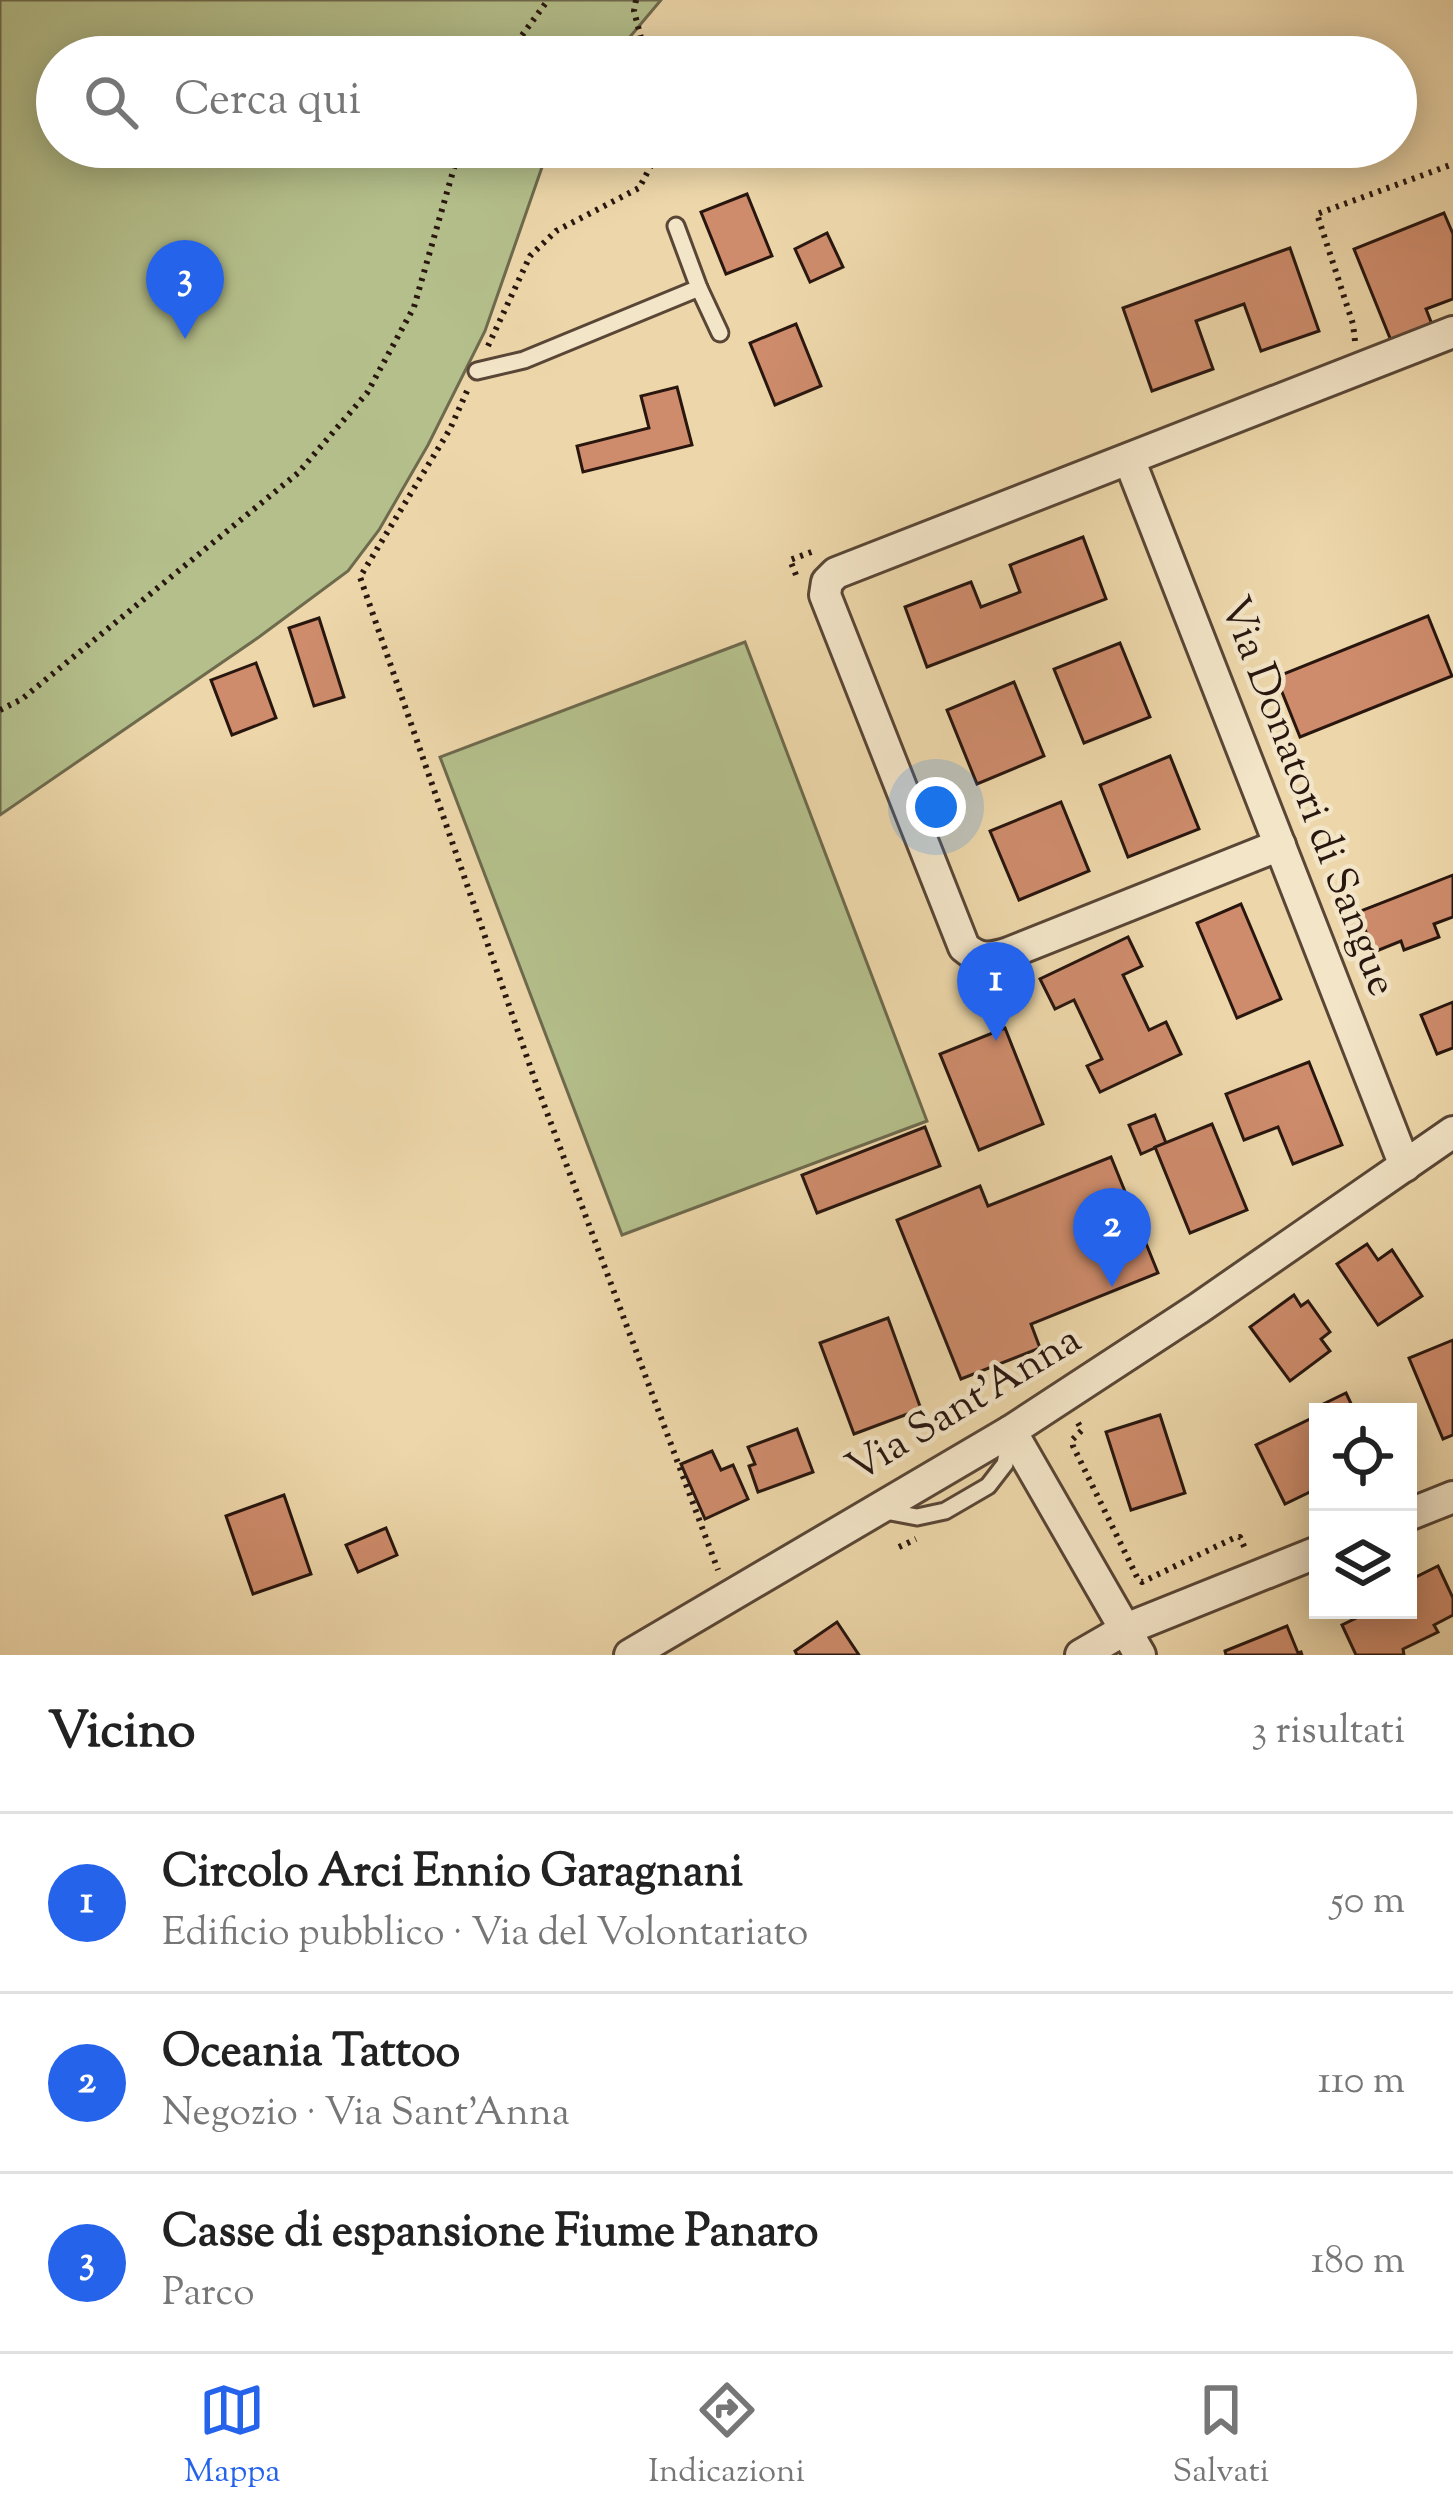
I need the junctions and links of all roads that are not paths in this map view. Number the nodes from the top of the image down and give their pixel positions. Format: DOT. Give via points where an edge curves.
graph roads {
  1 [pos="676,226"];
  2 [pos="699,288"];
  3 [pos="1453,332"];
  4 [pos="719,333"];
  5 [pos="476,371"];
  6 [pos="1130,459"];
  7 [pos="1280,845"];
  8 [pos="1453,1132"];
  9 [pos="1405,1166"];
  10 [pos="1011,1432"];
  11 [pos="1453,1497"];
  12 [pos="1417,1511"];
  13 [pos="1309,1556"];
  14 [pos="1133,1642"];
  15 [pos="630,1655"];
  16 [pos="1081,1655"];
  1 -- 2 [label="lane"];
  2 -- 4 [label="lane"];
  2 -- 5 [label="lane" via="524,360"];
  3 -- 6 [label="street"];
  6 -- 7 [label="street, Via Donatori di Sangue"];
  6 -- 7 [label="street" via="836,573 825,595 833,617 964,947 975,956 1009,953"];
  7 -- 9 [label="street, Via Donatori di Sangue"];
  8 -- 9 [label="street, Via Sant'Anna"];
  9 -- 10 [label="street, Via Sant'Anna"];
  10 -- 14 [label="street"];
  10 -- 15 [label="street, Via Sant'Anna"];
  11 -- 12 [label="street"];
  13 -- 14 [label="street"];
  14 -- 16 [label="street"];
}
